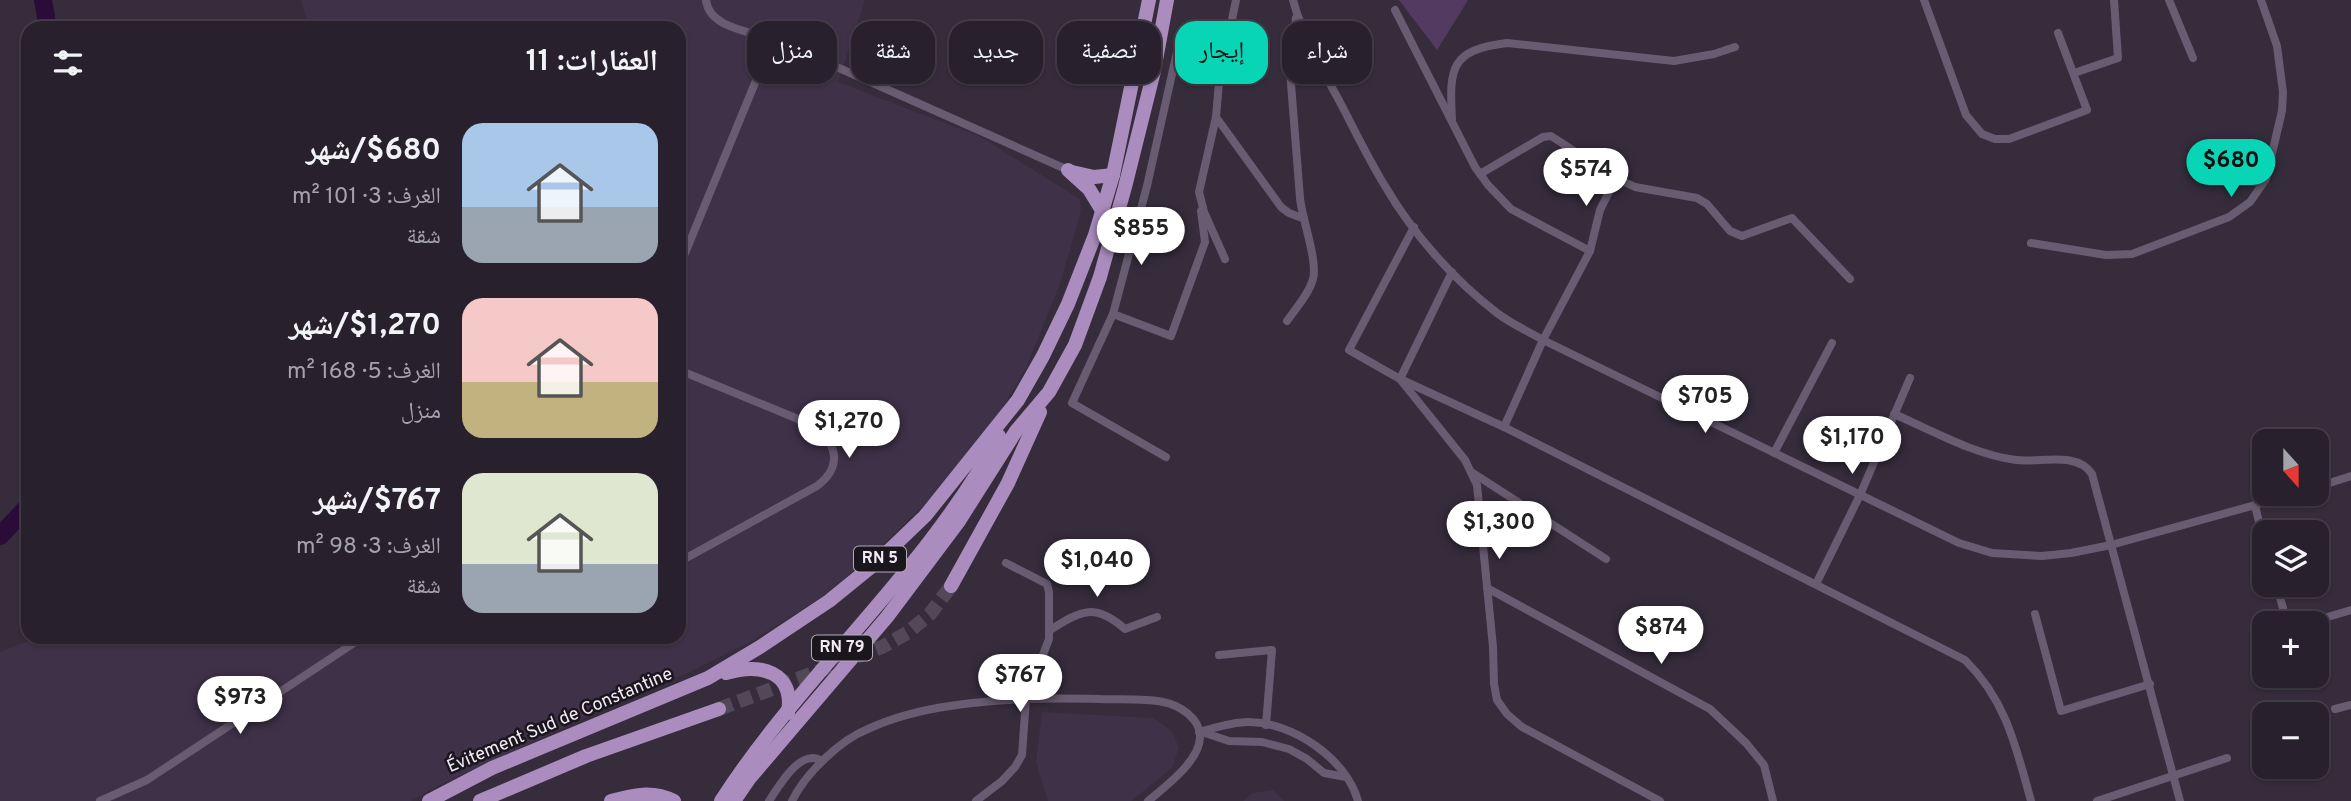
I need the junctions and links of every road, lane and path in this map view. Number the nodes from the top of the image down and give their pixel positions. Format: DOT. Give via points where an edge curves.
graph roads {
  1 [pos="706,0"];
  2 [pos="1149,0"];
  3 [pos="1167,0"];
  4 [pos="1236,0"];
  5 [pos="1293,0"];
  6 [pos="1924,0"];
  7 [pos="2113,0"];
  8 [pos="2169,0"];
  9 [pos="2261,0"];
  10 [pos="1395,10"];
  11 [pos="1297,15"];
  12 [pos="747,31"];
  13 [pos="2058,33"];
  14 [pos="1735,47"];
  15 [pos="2193,58"];
  16 [pos="1175,60"];
  17 [pos="837,67"];
  18 [pos="2074,73"];
  19 [pos="755,84"];
  20 [pos="1216,117"];
  21 [pos="1452,123"];
  22 [pos="1068,170"];
  23 [pos="1480,174"];
  24 [pos="1113,175"];
  25 [pos="1616,178"];
  26 [pos="1200,201"];
  27 [pos="1103,212"];
  28 [pos="1302,218"];
  29 [pos="1414,227"];
  30 [pos="2031,243"];
  31 [pos="1109,246"];
  32 [pos="686,251"];
  33 [pos="1131,251"];
  34 [pos="1590,251"];
  35 [pos="1225,260"];
  36 [pos="1452,272"];
  37 [pos="1850,279"];
  38 [pos="1113,314"];
  39 [pos="1287,321"];
  40 [pos="1543,340"];
  41 [pos="1832,343"];
  42 [pos="686,373"];
  43 [pos="1910,378"];
  44 [pos="1399,379"];
  45 [pos="1049,392"];
  46 [pos="1018,400"];
  47 [pos="1894,414"];
  48 [pos="1504,427"];
  49 [pos="1774,453"];
  50 [pos="1166,457"];
  51 [pos="1473,474"];
  52 [pos="2350,479"];
  53 [pos="2329,484"];
  54 [pos="1860,495"];
  55 [pos="967,500"];
  56 [pos="2255,506"];
  57 [pos="2259,520"];
  58 [pos="2111,545"];
  59 [pos="686,558"];
  60 [pos="1605,559"];
  61 [pos="1006,564"];
  62 [pos="1816,584"];
  63 [pos="951,586"];
  64 [pos="1487,588"];
  65 [pos="2351,610"];
  66 [pos="2035,614"];
  67 [pos="2329,616"];
  68 [pos="1157,617"];
  69 [pos="1050,630"];
  70 [pos="352,644"];
  71 [pos="1219,655"];
  72 [pos="708,678"];
  73 [pos="2150,684"];
  74 [pos="1027,699"];
  75 [pos="2351,705"];
  76 [pos="719,709"];
  77 [pos="2335,709"];
  78 [pos="1266,724"];
  79 [pos="1199,732"];
  80 [pos="784,739"];
  81 [pos="2227,758"];
  82 [pos="822,761"];
  83 [pos="1346,777"];
  84 [pos="2172,777"];
  85 [pos="147,780"];
  86 [pos="2124,797"];
  87 [pos="100,801"];
  88 [pos="115,801"];
  89 [pos="429,801"];
  90 [pos="480,801"];
  91 [pos="611,801"];
  92 [pos="674,801"];
  93 [pos="721,801"];
  94 [pos="734,801"];
  95 [pos="769,801"];
  96 [pos="792,801"];
  97 [pos="976,801"];
  98 [pos="1148,801"];
  99 [pos="1358,801"];
  100 [pos="1660,801"];
  101 [pos="1773,801"];
  102 [pos="2031,801"];
  103 [pos="2097,801"];
  104 [pos="2180,801"];
  1 -- 12 [label="street" via="718,20"];
  2 -- 24 [label="highway, RN 5"];
  3 -- 31 [label="highway" via="1154,71"];
  4 -- 20 [label="street"];
  5 -- 11 [label="street"];
  6 -- 18 [label="street" via="1966,116 1982,134 2009,139 2087,110"];
  7 -- 18 [label="street" via="2118,58"];
  8 -- 15 [label="street"];
  9 -- 30 [label="street" via="2277,46 2282,111 2266,179 2250,202 2229,217 2132,254 2106,255"];
  10 -- 21 [label="street"];
  11 -- 28 [label="street" via="1290,71"];
  11 -- 29 [label="street" via="1385,187"];
  13 -- 18 [label="street"];
  14 -- 21 [label="street" via="1674,61 1507,43 1484,46 1457,63 1451,79"];
  16 -- 33 [label="street"];
  17 -- 22 [label="street"];
  19 -- 32 [label="street"];
  20 -- 26 [label="street"];
  20 -- 28 [label="street" via="1281,207"];
  21 -- 23 [label="street"];
  22 -- 24 [label="highway" via="1094,177"];
  22 -- 27 [label="highway" via="1089,189"];
  23 -- 25 [label="street" via="1551,136"];
  23 -- 34 [label="street" via="1511,209"];
  24 -- 27 [label="highway, RN 5"];
  25 -- 34 [label="street" via="1600,210"];
  25 -- 37 [label="street" via="1635,187 1696,198 1730,231 1742,236 1793,218"];
  26 -- 35 [label="street"];
  26 -- 38 [label="street" via="1205,242 1171,336"];
  27 -- 46 [label="highway, RN 5" via="1068,304"];
  28 -- 39 [label="street" via="1314,276"];
  29 -- 36 [label="street"];
  29 -- 44 [label="street" via="1349,350"];
  31 -- 33 [label="street"];
  31 -- 45 [label="highway" via="1075,345"];
  33 -- 38 [label="street"];
  34 -- 40 [label="street"];
  36 -- 40 [label="street" via="1499,315"];
  36 -- 44 [label="street"];
  38 -- 50 [label="street" via="1072,403"];
  40 -- 48 [label="street"];
  40 -- 49 [label="street"];
  41 -- 49 [label="street"];
  42 -- 59 [label="street" via="815,426 832,445 834,459 827,478 817,486"];
  43 -- 47 [label="street"];
  44 -- 48 [label="street"];
  44 -- 51 [label="street"];
  45 -- 55 [label="highway, RN 79"];
  45 -- 63 [label="highway" via="1008,483"];
  46 -- 55 [label="highway, RN 79"];
  46 -- 72 [label="highway, RN 5" via="925,516 877,562 829,601"];
  47 -- 54 [label="street"];
  47 -- 58 [label="street" via="1997,456 2071,461 2087,467"];
  48 -- 62 [label="street"];
  49 -- 54 [label="street"];
  51 -- 60 [label="street"];
  51 -- 64 [label="street"];
  52 -- 53 [label="street"];
  54 -- 58 [label="street" via="1959,543 1992,553 2042,556"];
  54 -- 62 [label="street"];
  55 -- 80 [label="highway, RN 79" via="959,521 887,617"];
  55 -- 93 [label="highway, RN 79" via="754,755"];
  56 -- 57 [label="street"];
  56 -- 58 [label="street"];
  58 -- 73 [label="street"];
  61 -- 69 [label="street" via="1047,584"];
  62 -- 102 [label="street" via="1952,651 1977,671 2013,736"];
  64 -- 100 [label="street" via="1494,684 1497,700 1507,714 1545,741"];
  64 -- 101 [label="street" via="1710,709 1764,765"];
  65 -- 67 [label="street"];
  66 -- 73 [label="street" via="2062,710"];
  68 -- 69 [label="street" via="1125,629 1111,617 1085,611"];
  69 -- 74 [label="street"];
  70 -- 85 [label="street"];
  71 -- 78 [label="street" via="1272,650"];
  72 -- 80 [label="highway" via="749,667 778,677 791,700"];
  72 -- 89 [label="highway, Évitement Sud de Constantine / RN 5" via="492,768"];
  73 -- 84 [label="street"];
  74 -- 79 [label="street" via="1165,702 1187,714"];
  74 -- 82 [label="street" via="951,706 886,722 864,730"];
  74 -- 97 [label="street" via="1022,755 1002,781"];
  75 -- 77 [label="street"];
  76 -- 90 [label="highway" via="586,756"];
  78 -- 79 [label="street" via="1247,722"];
  78 -- 83 [label="street" via="1312,743"];
  79 -- 83 [label="street" via="1289,749 1324,773"];
  79 -- 98 [label="street" via="1195,753 1185,767"];
  80 -- 94 [label="highway"];
  81 -- 84 [label="street"];
  82 -- 95 [label="street" via="809,758 799,764"];
  82 -- 96 [label="street" via="807,775"];
  83 -- 99 [label="street"];
  84 -- 86 [label="street"];
  84 -- 104 [label="street"];
  85 -- 87 [label="street"];
  85 -- 88 [label="street"];
  86 -- 103 [label="street"];
  91 -- 92 [label="highway" via="648,793"];
}
